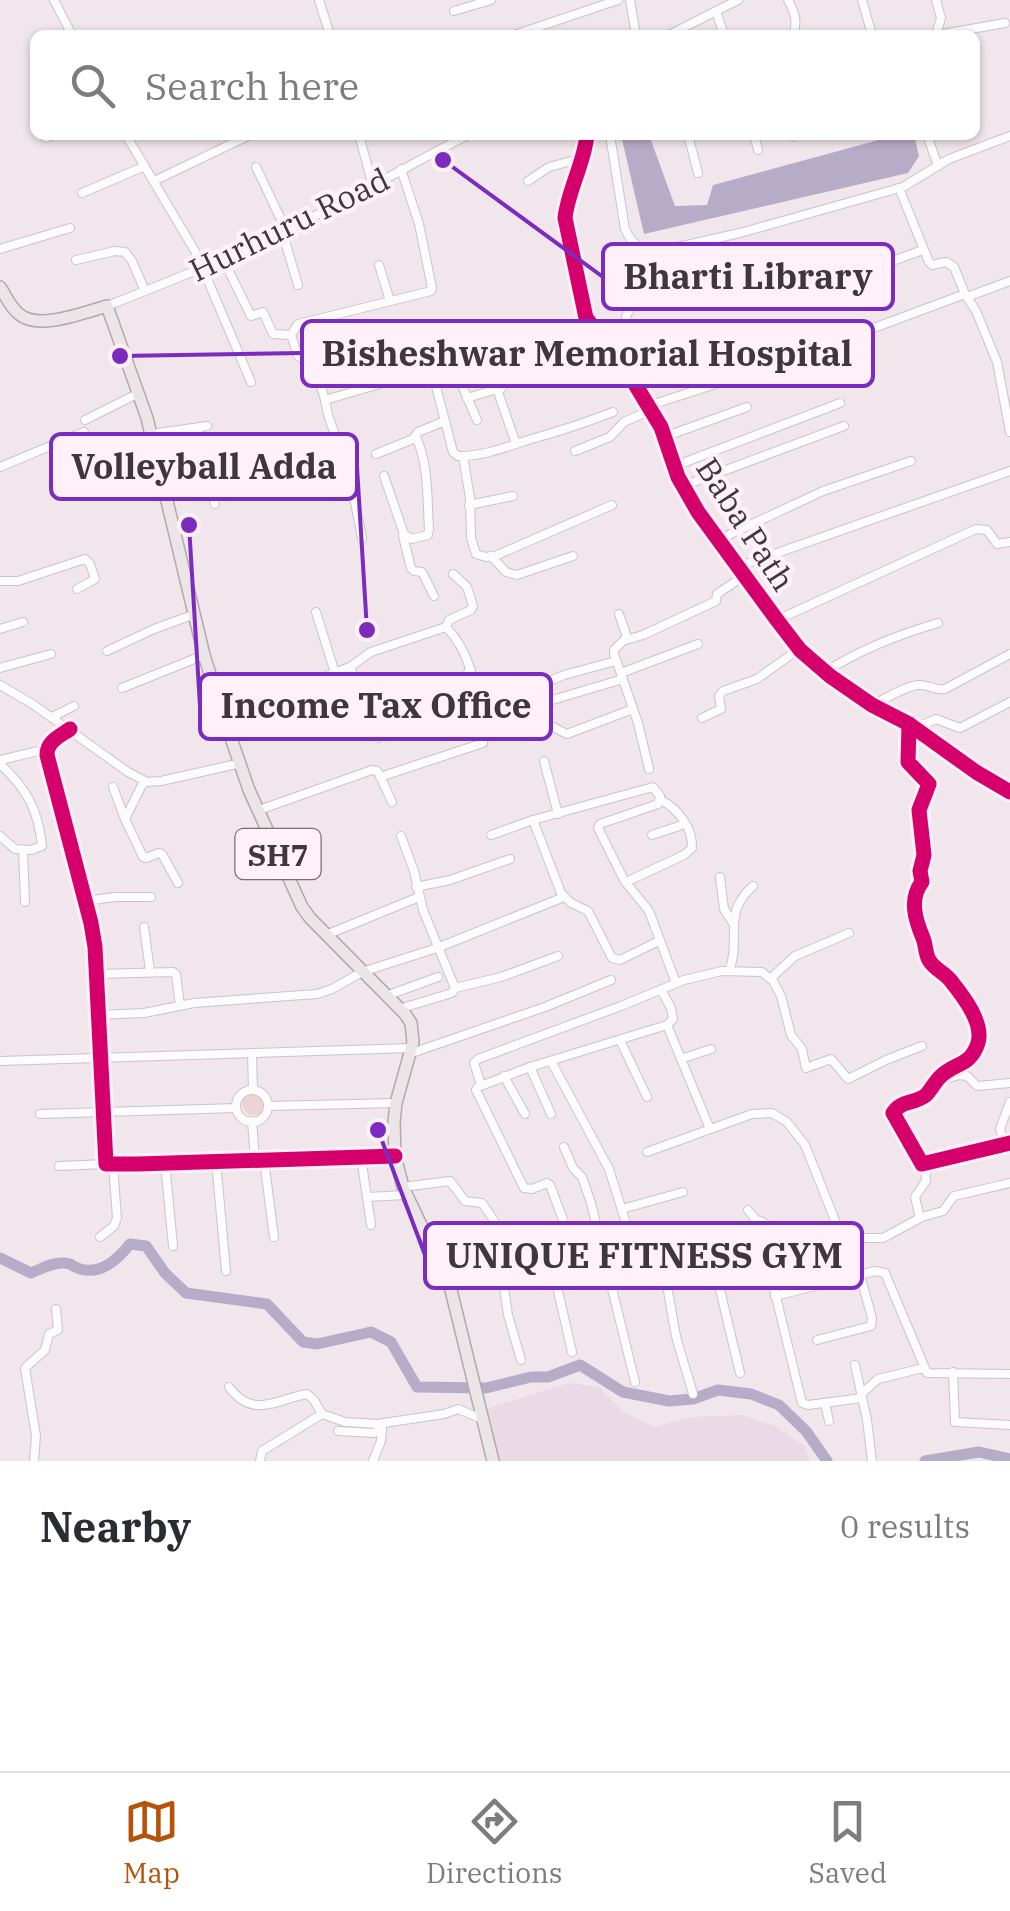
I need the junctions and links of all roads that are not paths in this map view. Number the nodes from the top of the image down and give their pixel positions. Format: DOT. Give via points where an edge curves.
graph roads {
  1 [pos="54,0"];
  2 [pos="319,0"];
  3 [pos="491,0"];
  4 [pos="618,0"];
  5 [pos="630,0"];
  6 [pos="788,0"];
  7 [pos="862,0"];
  8 [pos="936,0"];
  9 [pos="734,1"];
  10 [pos="454,11"];
  11 [pos="716,11"];
  12 [pos="1004,23"];
  13 [pos="69,30"];
  14 [pos="328,30"];
  15 [pos="529,30"];
  16 [pos="635,30"];
  17 [pos="679,30"];
  18 [pos="722,30"];
  19 [pos="795,30"];
  20 [pos="871,30"];
  21 [pos="938,30"];
  22 [pos="965,30"];
  23 [pos="1010,136"];
  24 [pos="129,140"];
  25 [pos="240,140"];
  26 [pos="360,140"];
  27 [pos="458,140"];
  28 [pos="586,140"];
  29 [pos="611,140"];
  30 [pos="689,140"];
  31 [pos="755,140"];
  32 [pos="929,140"];
  33 [pos="758,150"];
  34 [pos="582,158"];
  35 [pos="144,166"];
  36 [pos="938,166"];
  37 [pos="256,167"];
  38 [pos="401,168"];
  39 [pos="698,173"];
  40 [pos="154,181"];
  41 [pos="528,181"];
  42 [pos="373,186"];
  43 [pos="899,188"];
  44 [pos="82,193"];
  45 [pos="70,228"];
  46 [pos="284,230"];
  47 [pos="0,249"];
  48 [pos="642,249"];
  49 [pos="923,250"];
  50 [pos="223,259"];
  51 [pos="76,260"];
  52 [pos="379,265"];
  53 [pos="204,268"];
  54 [pos="1010,281"];
  55 [pos="298,285"];
  56 [pos="0,286"];
  57 [pos="145,291"];
  58 [pos="966,295"];
  59 [pos="772,297"];
  60 [pos="390,302"];
  61 [pos="108,306"];
  62 [pos="591,323"];
  63 [pos="291,335"];
  64 [pos="493,349"];
  65 [pos="616,355"];
  66 [pos="313,359"];
  67 [pos="458,360"];
  68 [pos="996,362"];
  69 [pos="1010,364"];
  70 [pos="431,369"];
  71 [pos="251,382"];
  72 [pos="460,382"];
  73 [pos="501,388"];
  74 [pos="139,393"];
  75 [pos="467,398"];
  76 [pos="325,400"];
  77 [pos="840,403"];
  78 [pos="747,406"];
  79 [pos="649,408"];
  80 [pos="613,412"];
  81 [pos="85,420"];
  82 [pos="477,420"];
  83 [pos="445,421"];
  84 [pos="844,426"];
  85 [pos="84,432"];
  86 [pos="1010,432"];
  87 [pos="151,436"];
  88 [pos="416,437"];
  89 [pos="664,438"];
  90 [pos="516,444"];
  91 [pos="575,451"];
  92 [pos="376,454"];
  93 [pos="463,456"];
  94 [pos="911,461"];
  95 [pos="0,466"];
  96 [pos="674,466"];
  97 [pos="1010,471"];
  98 [pos="384,476"];
  99 [pos="68,479"];
  100 [pos="683,486"];
  101 [pos="513,496"];
  102 [pos="215,504"];
  103 [pos="612,504"];
  104 [pos="469,505"];
  105 [pos="402,531"];
  106 [pos="362,538"];
  107 [pos="718,540"];
  108 [pos="1010,542"];
  109 [pos="492,556"];
  110 [pos="573,556"];
  111 [pos="737,567"];
  112 [pos="454,574"];
  113 [pos="744,576"];
  114 [pos="0,582"];
  115 [pos="77,589"];
  116 [pos="434,596"];
  117 [pos="316,612"];
  118 [pos="196,614"];
  119 [pos="619,614"];
  120 [pos="777,620"];
  121 [pos="23,622"];
  122 [pos="938,623"];
  123 [pos="446,627"];
  124 [pos="0,629"];
  125 [pos="626,640"];
  126 [pos="698,644"];
  127 [pos="799,649"];
  128 [pos="107,651"];
  129 [pos="51,654"];
  130 [pos="1010,654"];
  131 [pos="204,656"];
  132 [pos="616,661"];
  133 [pos="0,668"];
  134 [pos="350,668"];
  135 [pos="471,670"];
  136 [pos="825,672"];
  137 [pos="335,673"];
  138 [pos="622,676"];
  139 [pos="540,685"];
  140 [pos="0,686"];
  141 [pos="122,688"];
  142 [pos="289,692"];
  143 [pos="418,696"];
  144 [pos="1010,702"];
  145 [pos="542,703"];
  146 [pos="872,705"];
  147 [pos="74,706"];
  148 [pos="633,710"];
  149 [pos="223,715"];
  150 [pos="52,716"];
  151 [pos="702,718"];
  152 [pos="301,721"];
  153 [pos="912,726"];
  154 [pos="70,729"];
  155 [pos="481,732"];
  156 [pos="378,738"];
  157 [pos="47,750"];
  158 [pos="544,761"];
  159 [pos="0,762"];
  160 [pos="241,763"];
  161 [pos="649,769"];
  162 [pos="380,777"];
  163 [pos="144,781"];
  164 [pos="114,787"];
  165 [pos="1010,792"];
  166 [pos="661,800"];
  167 [pos="392,802"];
  168 [pos="258,810"];
  169 [pos="558,814"];
  170 [pos="125,820"];
  171 [pos="532,820"];
  172 [pos="685,824"];
  173 [pos="491,835"];
  174 [pos="652,835"];
  175 [pos="0,836"];
  176 [pos="400,836"];
  177 [pos="23,850"];
  178 [pos="510,859"];
  179 [pos="720,878"];
  180 [pos="626,882"];
  181 [pos="178,883"];
  182 [pos="752,886"];
  183 [pos="417,892"];
  184 [pos="151,896"];
  185 [pos="564,897"];
  186 [pos="85,901"];
  187 [pos="25,902"];
  188 [pos="733,923"];
  189 [pos="144,927"];
  190 [pos="849,934"];
  191 [pos="326,935"];
  192 [pos="659,941"];
  193 [pos="437,948"];
  194 [pos="558,956"];
  195 [pos="150,971"];
  196 [pos="729,971"];
  197 [pos="362,972"];
  198 [pos="97,974"];
  199 [pos="438,976"];
  200 [pos="770,978"];
  201 [pos="611,980"];
  202 [pos="676,983"];
  203 [pos="455,988"];
  204 [pos="662,990"];
  205 [pos="386,996"];
  206 [pos="180,1006"];
  207 [pos="399,1008"];
  208 [pos="98,1015"];
  209 [pos="668,1026"];
  210 [pos="620,1040"];
  211 [pos="922,1046"];
  212 [pos="712,1049"];
  213 [pos="410,1051"];
  214 [pos="252,1053"];
  215 [pos="99,1056"];
  216 [pos="681,1059"];
  217 [pos="551,1060"];
  218 [pos="0,1061"];
  219 [pos="530,1067"];
  220 [pos="504,1076"];
  221 [pos="935,1083"];
  222 [pos="1010,1084"];
  223 [pos="481,1086"];
  224 [pos="253,1090"];
  225 [pos="647,1096"];
  226 [pos="1010,1102"];
  227 [pos="396,1103"];
  228 [pos="268,1106"];
  229 [pos="236,1108"];
  230 [pos="102,1112"];
  231 [pos="40,1114"];
  232 [pos="525,1114"];
  233 [pos="550,1114"];
  234 [pos="252,1121"];
  235 [pos="710,1129"];
  236 [pos="1008,1143"];
  237 [pos="564,1148"];
  238 [pos="648,1152"];
  239 [pos="395,1156"];
  240 [pos="361,1157"];
  241 [pos="260,1160"];
  242 [pos="216,1161"];
  243 [pos="165,1163"];
  244 [pos="109,1164"];
  245 [pos="924,1164"];
  246 [pos="59,1166"];
  247 [pos="1010,1184"];
  248 [pos="404,1191"];
  249 [pos="683,1192"];
  250 [pos="367,1197"];
  251 [pos="622,1210"];
  252 [pos="748,1210"];
  253 [pos="920,1218"];
  254 [pos="371,1225"];
  255 [pos="100,1236"];
  256 [pos="274,1237"];
  257 [pos="842,1238"];
  258 [pos="631,1239"];
  259 [pos="602,1245"];
  260 [pos="173,1246"];
  261 [pos="572,1251"];
  262 [pos="550,1256"];
  263 [pos="778,1256"];
  264 [pos="768,1260"];
  265 [pos="516,1262"];
  266 [pos="226,1271"];
  267 [pos="716,1273"];
  268 [pos="860,1275"];
  269 [pos="666,1286"];
  270 [pos="775,1296"];
  271 [pos="56,1309"];
  272 [pos="817,1340"];
  273 [pos="572,1352"];
  274 [pos="521,1360"];
  275 [pos="855,1364"];
  276 [pos="924,1370"];
  277 [pos="953,1372"];
  278 [pos="740,1373"];
  279 [pos="1010,1374"];
  280 [pos="635,1382"];
  281 [pos="230,1388"];
  282 [pos="693,1394"];
  283 [pos="862,1396"];
  284 [pos="825,1403"];
  285 [pos="322,1414"];
  286 [pos="482,1419"];
  287 [pos="829,1421"];
  288 [pos="1010,1425"];
  289 [pos="382,1427"];
  290 [pos="338,1431"];
  291 [pos="34,1461"];
  292 [pos="260,1461"];
  293 [pos="373,1461"];
  294 [pos="493,1461"];
  295 [pos="872,1461"];
  1 -- 13 [label="street"];
  2 -- 14 [label="street"];
  3 -- 10 [label="street"];
  4 -- 15 [label="street"];
  5 -- 16 [label="street"];
  6 -- 19 [label="street"];
  7 -- 20 [label="street"];
  8 -- 21 [label="street"];
  9 -- 11 [label="street"];
  11 -- 17 [label="street"];
  11 -- 18 [label="street"];
  12 -- 22 [label="street"];
  23 -- 36 [label="street"];
  24 -- 35 [label="street"];
  25 -- 40 [label="street"];
  26 -- 42 [label="street"];
  27 -- 38 [label="street, Hurhuru Road"];
  28 -- 34 [label="street, Baba Path"];
  29 -- 48 [label="street" via="625,229"];
  30 -- 39 [label="street"];
  31 -- 33 [label="street"];
  32 -- 36 [label="street"];
  34 -- 41 [label="street"];
  34 -- 62 [label="street, Baba Path" via="565,218 583,312"];
  35 -- 40 [label="street"];
  35 -- 44 [label="street"];
  36 -- 43 [label="street"];
  37 -- 46 [label="street"];
  38 -- 42 [label="street, Hurhuru Road"];
  38 -- 60 [label="street" via="432,288"];
  40 -- 53 [label="street"];
  42 -- 46 [label="street, Hurhuru Road"];
  43 -- 48 [label="street" via="740,233 655,252"];
  43 -- 49 [label="street"];
  45 -- 47 [label="street"];
  46 -- 50 [label="street, Hurhuru Road"];
  46 -- 55 [label="street"];
  48 -- 65 [label="street" via="643,286"];
  49 -- 58 [label="street" via="932,265 954,267"];
  49 -- 59 [label="street"];
  50 -- 53 [label="street, Hurhuru Road"];
  50 -- 63 [label="street" via="252,316 263,312 273,334"];
  51 -- 57 [label="street" via="125,252"];
  52 -- 60 [label="street"];
  53 -- 57 [label="street, Hurhuru Road"];
  53 -- 71 [label="street"];
  54 -- 58 [label="street"];
  56 -- 61 [label="main road" via="22,318 34,321"];
  57 -- 61 [label="street, Hurhuru Road"];
  58 -- 68 [label="street"];
  58 -- 79 [label="street"];
  60 -- 63 [label="street" via="298,324"];
  61 -- 74 [label="main road, SH7"];
  62 -- 64 [label="street"];
  62 -- 65 [label="street, Baba Path"];
  63 -- 66 [label="street" via="300,358"];
  64 -- 67 [label="street"];
  64 -- 73 [label="street"];
  65 -- 79 [label="street, Baba Path"];
  66 -- 70 [label="street" via="418,340"];
  66 -- 76 [label="street"];
  68 -- 69 [label="street"];
  68 -- 86 [label="street"];
  70 -- 76 [label="street"];
  70 -- 83 [label="street"];
  72 -- 75 [label="street"];
  73 -- 75 [label="street"];
  73 -- 90 [label="street"];
  74 -- 81 [label="street"];
  74 -- 87 [label="main road, SH7"];
  75 -- 82 [label="street"];
  76 -- 106 [label="street"];
  77 -- 96 [label="street"];
  78 -- 89 [label="street"];
  79 -- 89 [label="street, Baba Path"];
  79 -- 91 [label="street" via="610,437"];
  80 -- 90 [label="street"];
  83 -- 88 [label="street"];
  83 -- 93 [label="street" via="454,454"];
  84 -- 100 [label="street"];
  85 -- 95 [label="street"];
  87 -- 99 [label="street"];
  87 -- 102 [label="street" via="202,427"];
  87 -- 118 [label="main road, SH7"];
  88 -- 92 [label="street"];
  88 -- 105 [label="street" via="429,533 411,539"];
  89 -- 96 [label="street, Baba Path"];
  90 -- 93 [label="street"];
  93 -- 104 [label="street"];
  94 -- 107 [label="street" via="823,491"];
  96 -- 100 [label="street, Baba Path"];
  97 -- 111 [label="street"];
  98 -- 105 [label="street"];
  100 -- 107 [label="street, Baba Path"];
  101 -- 104 [label="street"];
  103 -- 109 [label="street"];
  104 -- 109 [label="street" via="474,551"];
  105 -- 116 [label="street" via="410,568 422,572"];
  107 -- 111 [label="street, Baba Path"];
  108 -- 120 [label="street" via="997,544 988,530 976,528"];
  109 -- 110 [label="street" via="517,574"];
  111 -- 113 [label="street, Baba Path"];
  112 -- 123 [label="street" via="474,606"];
  113 -- 120 [label="street, Baba Path"];
  113 -- 125 [label="street" via="716,601"];
  114 -- 115 [label="street" via="85,560 95,579"];
  117 -- 137 [label="street"];
  118 -- 128 [label="street"];
  118 -- 131 [label="main road, SH7"];
  119 -- 125 [label="street"];
  120 -- 127 [label="street, Baba Path"];
  121 -- 124 [label="street"];
  122 -- 136 [label="street" via="880,642"];
  123 -- 134 [label="street" via="371,652"];
  123 -- 135 [label="street"];
  125 -- 132 [label="street" via="614,650"];
  126 -- 138 [label="street"];
  127 -- 136 [label="street, Baba Path"];
  127 -- 151 [label="street" via="757,678 723,691 721,709"];
  129 -- 133 [label="street"];
  130 -- 146 [label="street" via="946,689 914,685"];
  131 -- 141 [label="street"];
  131 -- 149 [label="main road, SH7"];
  132 -- 138 [label="street"];
  132 -- 139 [label="street"];
  134 -- 137 [label="street"];
  134 -- 156 [label="street"];
  135 -- 143 [label="street" via="458,682"];
  135 -- 155 [label="street"];
  136 -- 146 [label="street, Baba Path"];
  137 -- 142 [label="street"];
  138 -- 145 [label="street"];
  138 -- 148 [label="street"];
  140 -- 150 [label="street"];
  142 -- 149 [label="street"];
  142 -- 152 [label="street"];
  144 -- 153 [label="street" via="960,728 936,720"];
  146 -- 153 [label="street, Baba Path"];
  147 -- 150 [label="street"];
  148 -- 155 [label="street" via="567,734 542,725"];
  148 -- 161 [label="street"];
  149 -- 160 [label="main road, SH7"];
  150 -- 154 [label="street"];
  153 -- 165 [label="street, Baba Path"];
  153 -- 221 [label="street" via="908,762 929,784 918,810 924,858 913,904 916,924 930,961 955,986 980,1034 963,1065"];
  154 -- 157 [label="street"];
  154 -- 163 [label="street"];
  155 -- 162 [label="street" via="482,744"];
  157 -- 159 [label="street"];
  157 -- 186 [label="street"];
  158 -- 169 [label="street"];
  159 -- 177 [label="street" via="25,790 38,821 42,846"];
  160 -- 163 [label="street"];
  160 -- 168 [label="main road, SH7"];
  162 -- 167 [label="street"];
  162 -- 168 [label="street" via="372,770"];
  163 -- 170 [label="street"];
  164 -- 170 [label="street"];
  166 -- 169 [label="street" via="649,786"];
  166 -- 172 [label="street"];
  166 -- 180 [label="street" via="598,826"];
  168 -- 191 [label="main road, SH7" via="302,907"];
  169 -- 171 [label="street"];
  170 -- 181 [label="street" via="143,856 162,854"];
  171 -- 173 [label="street"];
  171 -- 185 [label="street"];
  172 -- 174 [label="street"];
  172 -- 180 [label="street" via="691,851"];
  175 -- 177 [label="street"];
  176 -- 183 [label="street"];
  177 -- 187 [label="street"];
  178 -- 183 [label="street"];
  179 -- 188 [label="street"];
  180 -- 192 [label="street" via="649,911"];
  182 -- 188 [label="street" via="741,896"];
  183 -- 191 [label="street"];
  183 -- 193 [label="street"];
  184 -- 186 [label="street"];
  185 -- 192 [label="street" via="588,911 616,960"];
  185 -- 193 [label="street"];
  186 -- 198 [label="street"];
  188 -- 196 [label="street"];
  189 -- 195 [label="street"];
  190 -- 200 [label="street" via="795,956"];
  191 -- 197 [label="main road, SH7"];
  192 -- 202 [label="street"];
  193 -- 197 [label="street"];
  193 -- 203 [label="street"];
  194 -- 203 [label="street"];
  195 -- 198 [label="street"];
  195 -- 206 [label="street" via="176,974"];
  196 -- 200 [label="street"];
  196 -- 202 [label="street"];
  197 -- 205 [label="main road, SH7"];
  197 -- 206 [label="street" via="317,994"];
  198 -- 208 [label="street"];
  199 -- 205 [label="street"];
  200 -- 211 [label="street" via="806,1068 832,1059 848,1079"];
  201 -- 213 [label="street"];
  202 -- 204 [label="street"];
  203 -- 207 [label="street"];
  204 -- 209 [label="street" via="673,1019"];
  204 -- 223 [label="street" via="478,1059"];
  205 -- 207 [label="main road, SH7"];
  206 -- 208 [label="street"];
  207 -- 213 [label="main road" via="410,1023"];
  208 -- 215 [label="street"];
  209 -- 210 [label="street"];
  209 -- 216 [label="street"];
  210 -- 217 [label="street"];
  210 -- 225 [label="street"];
  212 -- 216 [label="street"];
  213 -- 214 [label="street"];
  213 -- 227 [label="main road"];
  214 -- 215 [label="street"];
  214 -- 224 [label="street"];
  215 -- 218 [label="street"];
  215 -- 230 [label="street"];
  216 -- 235 [label="street"];
  217 -- 219 [label="street"];
  217 -- 251 [label="street" via="609,1169"];
  219 -- 220 [label="street"];
  219 -- 233 [label="street"];
  220 -- 223 [label="street"];
  220 -- 232 [label="street"];
  221 -- 222 [label="street" via="959,1075 978,1086"];
  221 -- 245 [label="street" via="893,1113"];
  223 -- 261 [label="street" via="476,1090 482,1107 524,1188 547,1183 552,1189"];
  224 -- 228 [label="street"];
  224 -- 229 [label="street" via="240,1095"];
  226 -- 236 [label="street" via="1001,1123"];
  227 -- 228 [label="street"];
  227 -- 239 [label="main road"];
  228 -- 234 [label="street"];
  229 -- 230 [label="street"];
  229 -- 234 [label="street"];
  230 -- 231 [label="street"];
  230 -- 244 [label="street"];
  234 -- 241 [label="street"];
  235 -- 238 [label="street"];
  235 -- 257 [label="street" via="758,1112 788,1122"];
  236 -- 245 [label="street"];
  237 -- 259 [label="street" via="582,1178"];
  239 -- 240 [label="street"];
  239 -- 248 [label="main road"];
  240 -- 241 [label="street"];
  240 -- 250 [label="street"];
  241 -- 242 [label="street"];
  241 -- 256 [label="street"];
  242 -- 243 [label="street"];
  242 -- 266 [label="street"];
  243 -- 244 [label="street"];
  243 -- 260 [label="street"];
  244 -- 246 [label="street"];
  244 -- 255 [label="street" via="116,1222"];
  245 -- 253 [label="street" via="926,1181 915,1198"];
  247 -- 253 [label="street" via="954,1196 946,1209"];
  248 -- 250 [label="street"];
  248 -- 265 [label="street" via="450,1180 465,1201 482,1203"];
  248 -- 286 [label="main road" via="450,1286"];
  249 -- 251 [label="street"];
  250 -- 254 [label="street"];
  251 -- 258 [label="street"];
  252 -- 263 [label="street" via="768,1225"];
  253 -- 257 [label="street" via="884,1238"];
  257 -- 263 [label="street"];
  258 -- 259 [label="street"];
  258 -- 269 [label="street" via="649,1236"];
  259 -- 261 [label="street"];
  259 -- 280 [label="street"];
  261 -- 262 [label="street"];
  262 -- 265 [label="street"];
  262 -- 273 [label="street"];
  263 -- 264 [label="street"];
  264 -- 267 [label="street"];
  264 -- 270 [label="street"];
  265 -- 274 [label="street" via="501,1269"];
  267 -- 269 [label="street"];
  267 -- 278 [label="street"];
  268 -- 270 [label="street"];
  268 -- 272 [label="street" via="871,1326"];
  268 -- 276 [label="street" via="885,1274"];
  269 -- 282 [label="street"];
  270 -- 284 [label="street" via="802,1402"];
  271 -- 291 [label="street" via="58,1330 25,1368"];
  275 -- 283 [label="street"];
  276 -- 277 [label="street"];
  276 -- 283 [label="street" via="878,1379"];
  277 -- 279 [label="street"];
  277 -- 288 [label="street" via="955,1422"];
  281 -- 285 [label="street" via="252,1404 307,1394"];
  283 -- 284 [label="street"];
  283 -- 295 [label="street"];
  284 -- 287 [label="street"];
  285 -- 289 [label="street"];
  285 -- 292 [label="street" via="262,1450"];
  286 -- 289 [label="street" via="458,1410"];
  286 -- 294 [label="main road"];
  289 -- 290 [label="street" via="374,1433"];
  289 -- 293 [label="street"];
}
